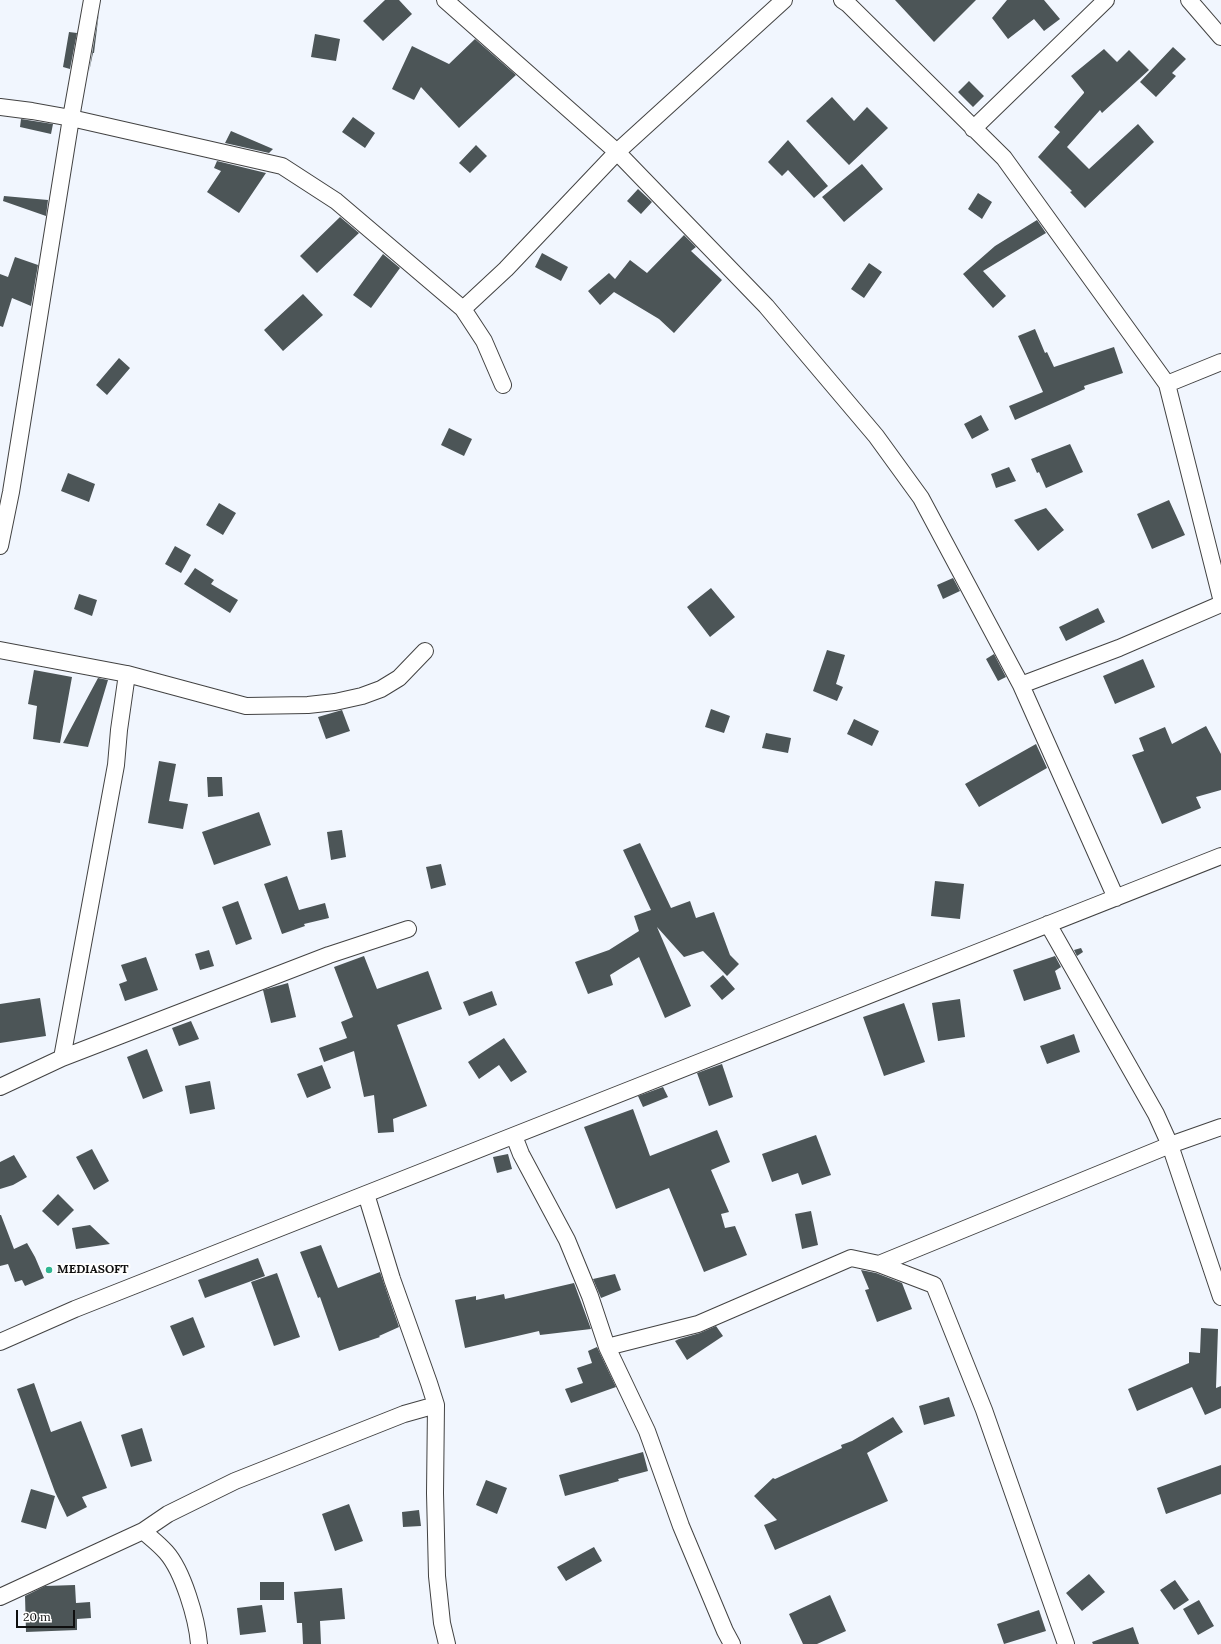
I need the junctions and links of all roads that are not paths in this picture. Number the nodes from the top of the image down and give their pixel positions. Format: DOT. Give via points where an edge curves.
graph roads {
  1 [pos="92,0"];
  2 [pos="445,0"];
  3 [pos="784,0"];
  4 [pos="842,0"];
  5 [pos="1106,0"];
  6 [pos="1189,0"];
  7 [pos="1221,37"];
  8 [pos="0,107"];
  9 [pos="71,118"];
  10 [pos="973,129"];
  11 [pos="617,152"];
  12 [pos="463,309"];
  13 [pos="1221,362"];
  14 [pos="1167,384"];
  15 [pos="503,385"];
  16 [pos="0,546"];
  17 [pos="1221,598"];
  18 [pos="1221,604"];
  19 [pos="0,650"];
  20 [pos="425,651"];
  21 [pos="127,674"];
  22 [pos="1021,685"];
  23 [pos="1221,856"];
  24 [pos="1116,898"];
  25 [pos="1048,924"];
  26 [pos="408,929"];
  27 [pos="62,1058"];
  28 [pos="0,1087"];
  29 [pos="1221,1127"];
  30 [pos="514,1136"];
  31 [pos="1170,1145"];
  32 [pos="366,1194"];
  33 [pos="879,1264"];
  34 [pos="1221,1297"];
  35 [pos="0,1342"];
  36 [pos="607,1347"];
  37 [pos="436,1405"];
  38 [pos="144,1531"];
  39 [pos="0,1597"];
  40 [pos="199,1644"];
  41 [pos="447,1644"];
  42 [pos="732,1644"];
  43 [pos="1066,1644"];
  1 -- 9 [label="street"];
  2 -- 11 [label="street"];
  3 -- 11 [label="street"];
  4 -- 10 [label="street"];
  5 -- 10 [label="street"];
  6 -- 7 [label="street"];
  8 -- 9 [label="street"];
  9 -- 12 [label="street" via="282,166 336,202"];
  9 -- 16 [label="street" via="12,492"];
  10 -- 14 [label="street" via="1004,158"];
  11 -- 12 [label="street" via="511,263"];
  11 -- 22 [label="street" via="766,306 876,436 921,498"];
  12 -- 15 [label="street" via="484,341"];
  13 -- 14 [label="street"];
  14 -- 17 [label="street"];
  18 -- 22 [label="street" via="1119,648"];
  19 -- 21 [label="street"];
  20 -- 21 [label="street" via="399,678 381,689 335,702 308,705 246,706"];
  21 -- 27 [label="street" via="116,765"];
  22 -- 24 [label="street"];
  23 -- 24 [label="street"];
  24 -- 25 [label="street"];
  25 -- 30 [label="street"];
  25 -- 31 [label="street" via="1156,1114"];
  26 -- 27 [label="street" via="329,955"];
  27 -- 28 [label="street"];
  29 -- 31 [label="street"];
  30 -- 32 [label="street"];
  30 -- 36 [label="street" via="567,1240"];
  31 -- 33 [label="street"];
  31 -- 34 [label="street"];
  32 -- 35 [label="street" via="75,1309"];
  32 -- 37 [label="street" via="392,1279"];
  33 -- 36 [label="street" via="851,1258 698,1324"];
  33 -- 43 [label="street" via="934,1285 984,1410"];
  36 -- 42 [label="street" via="647,1431 681,1526"];
  37 -- 38 [label="street" via="404,1414 235,1480 168,1514"];
  37 -- 41 [label="street" via="437,1576"];
  38 -- 39 [label="street"];
  38 -- 40 [label="street" via="166,1552 178,1570 186,1590"];
}
